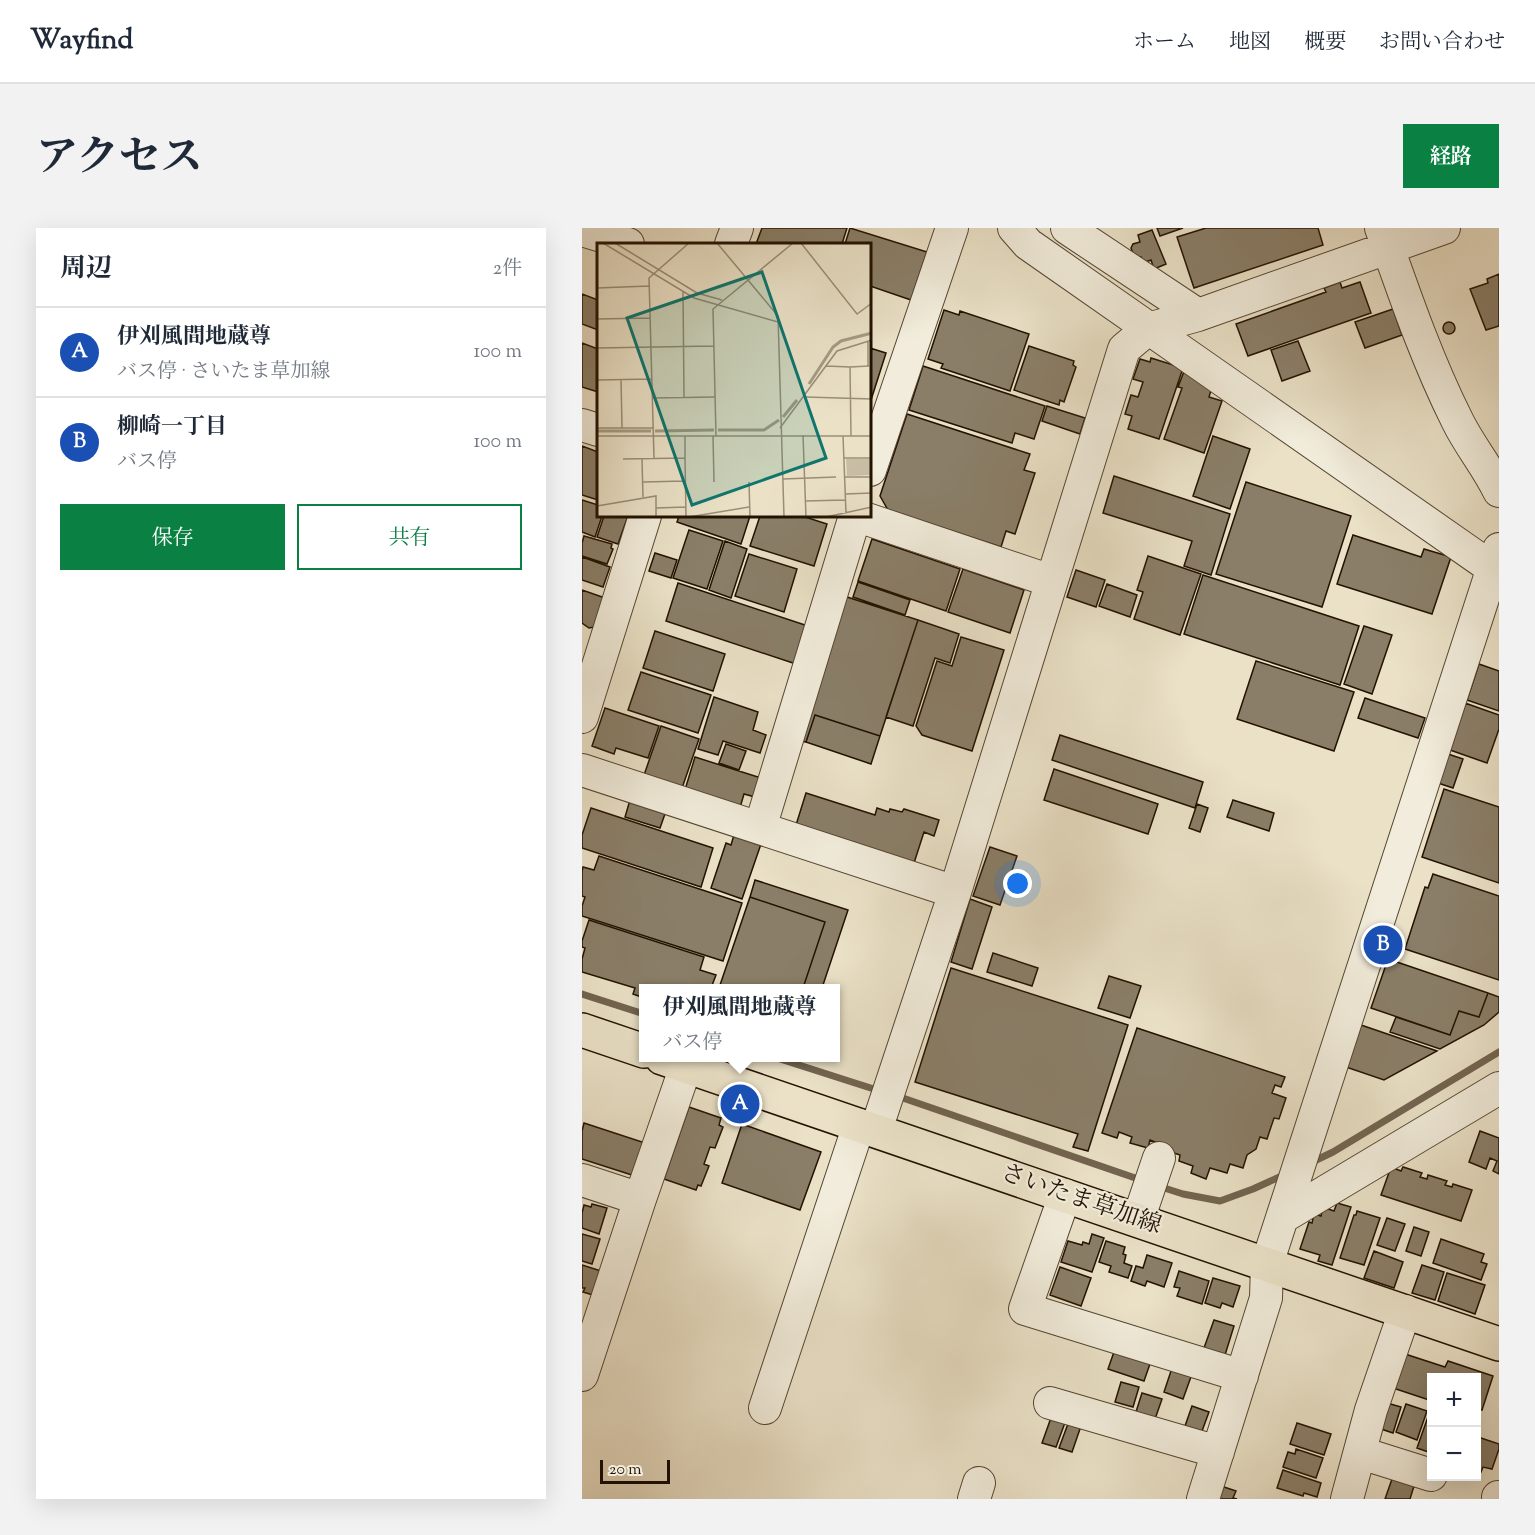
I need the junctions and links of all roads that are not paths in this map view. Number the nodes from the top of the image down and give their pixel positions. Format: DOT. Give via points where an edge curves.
graph roads {
  1 [pos="737,228"];
  2 [pos="952,228"];
  3 [pos="1014,228"];
  4 [pos="1068,228"];
  5 [pos="1443,228"];
  6 [pos="582,230"];
  7 [pos="1385,238"];
  8 [pos="625,243"];
  9 [pos="732,243"];
  10 [pos="1197,315"];
  11 [pos="1148,329"];
  12 [pos="582,425"];
  13 [pos="597,430"];
  14 [pos="872,464"];
  15 [pos="1499,491"];
  16 [pos="644,518"];
  17 [pos="856,518"];
  18 [pos="863,518"];
  19 [pos="1495,558"];
  20 [pos="1051,581"];
  21 [pos="593,644"];
  22 [pos="582,717"];
  23 [pos="582,770"];
  24 [pos="760,828"];
  25 [pos="955,892"];
  26 [pos="582,1030"];
  27 [pos="639,1049"];
  28 [pos="674,1062"];
  29 [pos="1499,1088"];
  30 [pos="878,1110"];
  31 [pos="582,1180"];
  32 [pos="1065,1195"];
  33 [pos="640,1199"];
  34 [pos="1287,1204"];
  35 [pos="1267,1264"];
  36 [pos="1405,1311"];
  37 [pos="588,1340"];
  38 [pos="1499,1344"];
  39 [pos="582,1375"];
  40 [pos="1242,1376"];
  41 [pos="1050,1403"];
  42 [pos="765,1408"];
  43 [pos="1218,1452"];
  44 [pos="1360,1453"];
  45 [pos="1427,1474"];
  46 [pos="1203,1499"];
  47 [pos="1347,1499"];
  1 -- 9 [label="street"];
  2 -- 14 [label="street"];
  3 -- 11 [label="street" via="1028,244"];
  4 -- 10 [label="street"];
  5 -- 7 [label="street"];
  6 -- 8 [label="street"];
  7 -- 10 [label="street"];
  7 -- 15 [label="street" via="1419,337 1458,422"];
  10 -- 11 [label="street"];
  11 -- 19 [label="street"];
  11 -- 20 [label="street" via="1124,349"];
  12 -- 13 [label="street"];
  16 -- 21 [label="street"];
  17 -- 24 [label="street"];
  18 -- 20 [label="street"];
  19 -- 34 [label="street"];
  20 -- 25 [label="street"];
  21 -- 22 [label="street"];
  23 -- 24 [label="street"];
  24 -- 25 [label="street"];
  25 -- 30 [label="street"];
  26 -- 27 [label="main road"];
  28 -- 30 [label="main road, さいたま草加線"];
  28 -- 33 [label="street"];
  29 -- 34 [label="street"];
  30 -- 32 [label="main road, さいたま草加線"];
  30 -- 42 [label="street"];
  31 -- 33 [label="street"];
  32 -- 35 [label="main road, さいたま草加線" via="1149,1187"];
  32 -- 40 [label="street" via="1025,1309"];
  33 -- 37 [label="street"];
  34 -- 35 [label="street"];
  35 -- 36 [label="main road, さいたま草加線"];
  35 -- 40 [label="street" via="1266,1298"];
  36 -- 38 [label="main road, さいたま草加線"];
  36 -- 44 [label="street"];
  37 -- 39 [label="street"];
  40 -- 43 [label="street"];
  41 -- 43 [label="street"];
  43 -- 46 [label="street"];
  44 -- 45 [label="street"];
  44 -- 47 [label="street"];
}
